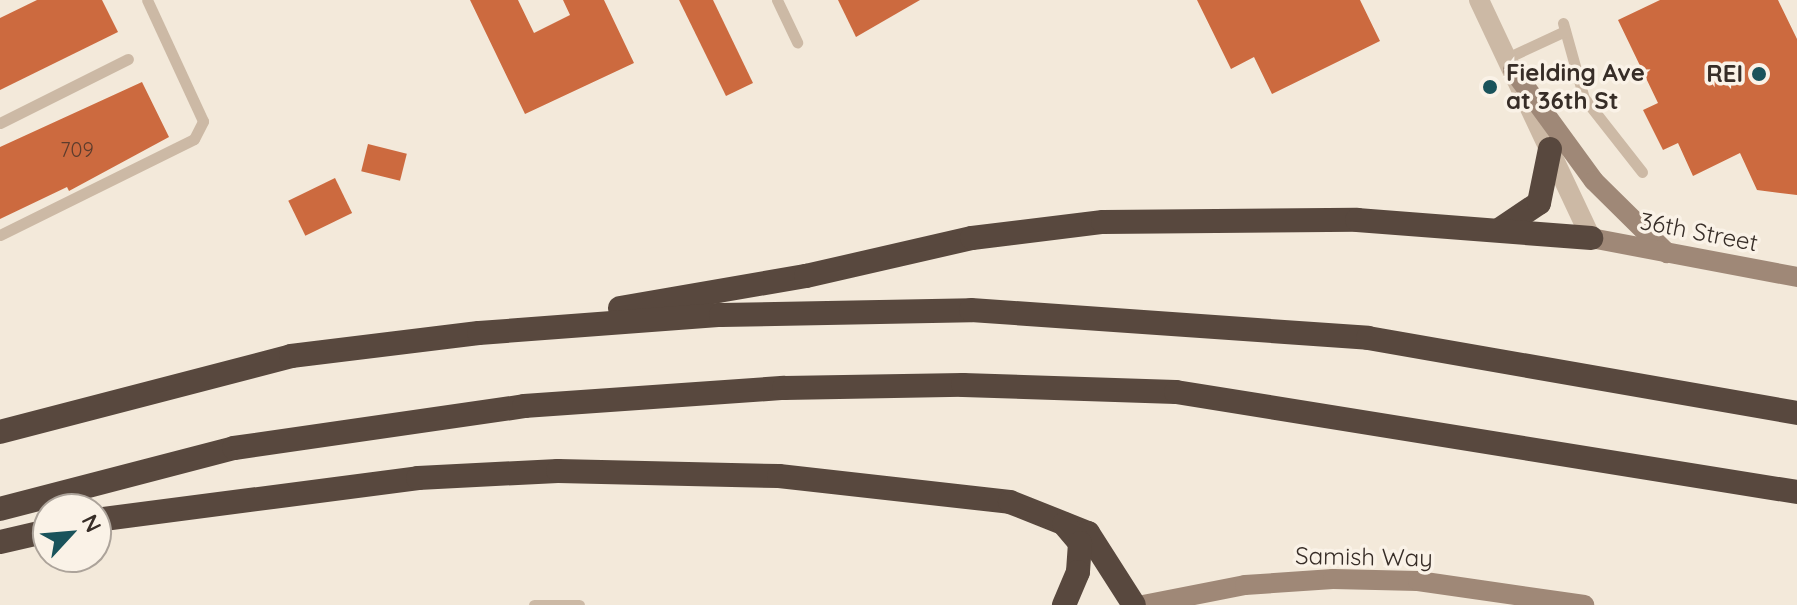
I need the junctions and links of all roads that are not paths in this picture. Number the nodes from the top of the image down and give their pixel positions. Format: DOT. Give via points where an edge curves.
graph roads {
  1 [pos="147,0"];
  2 [pos="777,0"];
  3 [pos="1479,0"];
  4 [pos="797,42"];
  5 [pos="128,59"];
  6 [pos="1510,64"];
  7 [pos="0,123"];
  8 [pos="1550,149"];
  9 [pos="1642,172"];
  10 [pos="1499,230"];
  11 [pos="0,235"];
  12 [pos="1591,238"];
  13 [pos="1667,253"];
  14 [pos="1797,277"];
  15 [pos="479,333"];
  16 [pos="1797,413"];
  17 [pos="0,432"];
  18 [pos="1797,492"];
  19 [pos="0,509"];
  20 [pos="112,518"];
  21 [pos="1062,522"];
  22 [pos="32,535"];
  23 [pos="0,542"];
  24 [pos="534,605"];
  25 [pos="579,605"];
  26 [pos="1064,605"];
  27 [pos="1134,605"];
  28 [pos="1143,605"];
  29 [pos="1584,605"];
  1 -- 11 [label="lane" via="203,121 194,139"];
  2 -- 4 [label="lane"];
  3 -- 6 [label="street"];
  5 -- 7 [label="lane"];
  6 -- 8 [label="street"];
  6 -- 9 [label="lane" via="1564,27 1584,98"];
  6 -- 13 [label="main road" via="1594,181"];
  8 -- 10 [label="highway" via="1539,203"];
  8 -- 12 [label="street"];
  10 -- 12 [label="highway"];
  10 -- 15 [label="highway" via="1357,220 1103,222 972,238 806,276"];
  12 -- 13 [label="main road, 36th Street"];
  13 -- 14 [label="main road, 36th Street"];
  15 -- 16 [label="highway" via="721,315 971,310 1368,338"];
  15 -- 17 [label="highway" via="291,356"];
  18 -- 19 [label="highway" via="1176,392 963,385 784,388 524,406 234,448"];
  20 -- 21 [label="highway" via="418,478 652,471 779,476 1010,502"];
  21 -- 26 [label="highway" via="1080,543 1078,572"];
  21 -- 27 [label="highway" via="1088,533"];
  22 -- 23 [label="highway"];
  24 -- 25 [label="lane"];
  28 -- 29 [label="main road, Samish Way" via="1245,585 1333,579 1418,581"];
}
